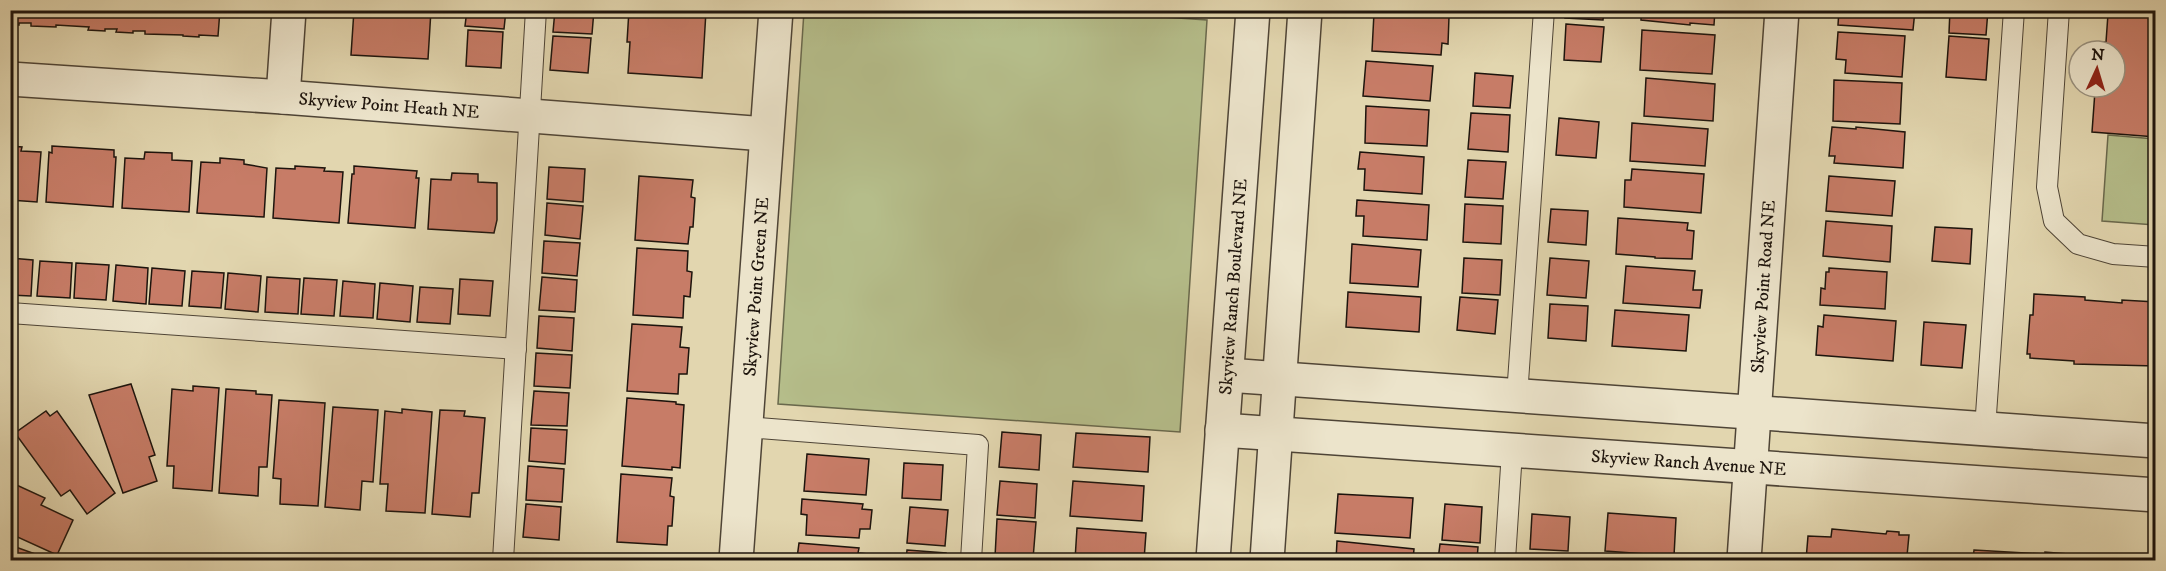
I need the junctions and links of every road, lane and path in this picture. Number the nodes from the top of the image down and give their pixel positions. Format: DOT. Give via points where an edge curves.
graph roads {
  1 [pos="289,10"];
  2 [pos="536,10"];
  3 [pos="776,10"];
  4 [pos="1253,10"];
  5 [pos="1305,10"];
  6 [pos="1544,10"];
  7 [pos="1782,10"];
  8 [pos="2014,10"];
  9 [pos="2059,10"];
  10 [pos="10,79"];
  11 [pos="283,97"];
  12 [pos="530,116"];
  13 [pos="766,134"];
  14 [pos="2156,257"];
  15 [pos="10,313"];
  16 [pos="516,349"];
  17 [pos="1227,375"];
  18 [pos="1280,379"];
  19 [pos="1517,396"];
  20 [pos="1754,414"];
  21 [pos="746,428"];
  22 [pos="1985,429"];
  23 [pos="1222,430"];
  24 [pos="1276,435"];
  25 [pos="2156,441"];
  26 [pos="1512,451"];
  27 [pos="1750,467"];
  28 [pos="2156,495"];
  29 [pos="503,561"];
  30 [pos="736,561"];
  31 [pos="970,561"];
  32 [pos="1213,561"];
  33 [pos="1267,561"];
  34 [pos="1505,561"];
  35 [pos="1744,561"];
  1 -- 11 [label="street"];
  2 -- 12 [label="lane"];
  3 -- 13 [label="street, Skyview Point Green NE"];
  4 -- 17 [label="street, Skyview Ranch Boulevard NE"];
  5 -- 18 [label="street"];
  6 -- 19 [label="lane"];
  7 -- 20 [label="street, Skyview Point Road NE"];
  8 -- 22 [label="lane"];
  9 -- 14 [label="lane" via="2047,187 2054,221 2078,244 2113,254"];
  10 -- 11 [label="street, Skyview Point Heath NE"];
  11 -- 12 [label="street, Skyview Point Heath NE"];
  12 -- 13 [label="street, Skyview Point Heath NE"];
  12 -- 16 [label="lane"];
  13 -- 21 [label="street, Skyview Point Green NE"];
  15 -- 16 [label="lane"];
  16 -- 29 [label="lane"];
  17 -- 18 [label="street"];
  17 -- 23 [label="street, Skyview Ranch Boulevard NE"];
  18 -- 19 [label="street"];
  18 -- 24 [label="street"];
  19 -- 20 [label="street"];
  20 -- 22 [label="street"];
  20 -- 27 [label="street, Skyview Point Road NE"];
  21 -- 30 [label="street, Skyview Point Green NE"];
  21 -- 31 [label="lane" via="978,446"];
  22 -- 25 [label="street"];
  23 -- 24 [label="street, Skyview Ranch Avenue NE"];
  23 -- 32 [label="street, Skyview Ranch Boulevard NE"];
  24 -- 26 [label="street, Skyview Ranch Avenue NE"];
  24 -- 33 [label="street"];
  26 -- 27 [label="street, Skyview Ranch Avenue NE"];
  26 -- 34 [label="lane"];
  27 -- 28 [label="street, Skyview Ranch Avenue NE"];
  27 -- 35 [label="street, Skyview Point Road NE"];
}
